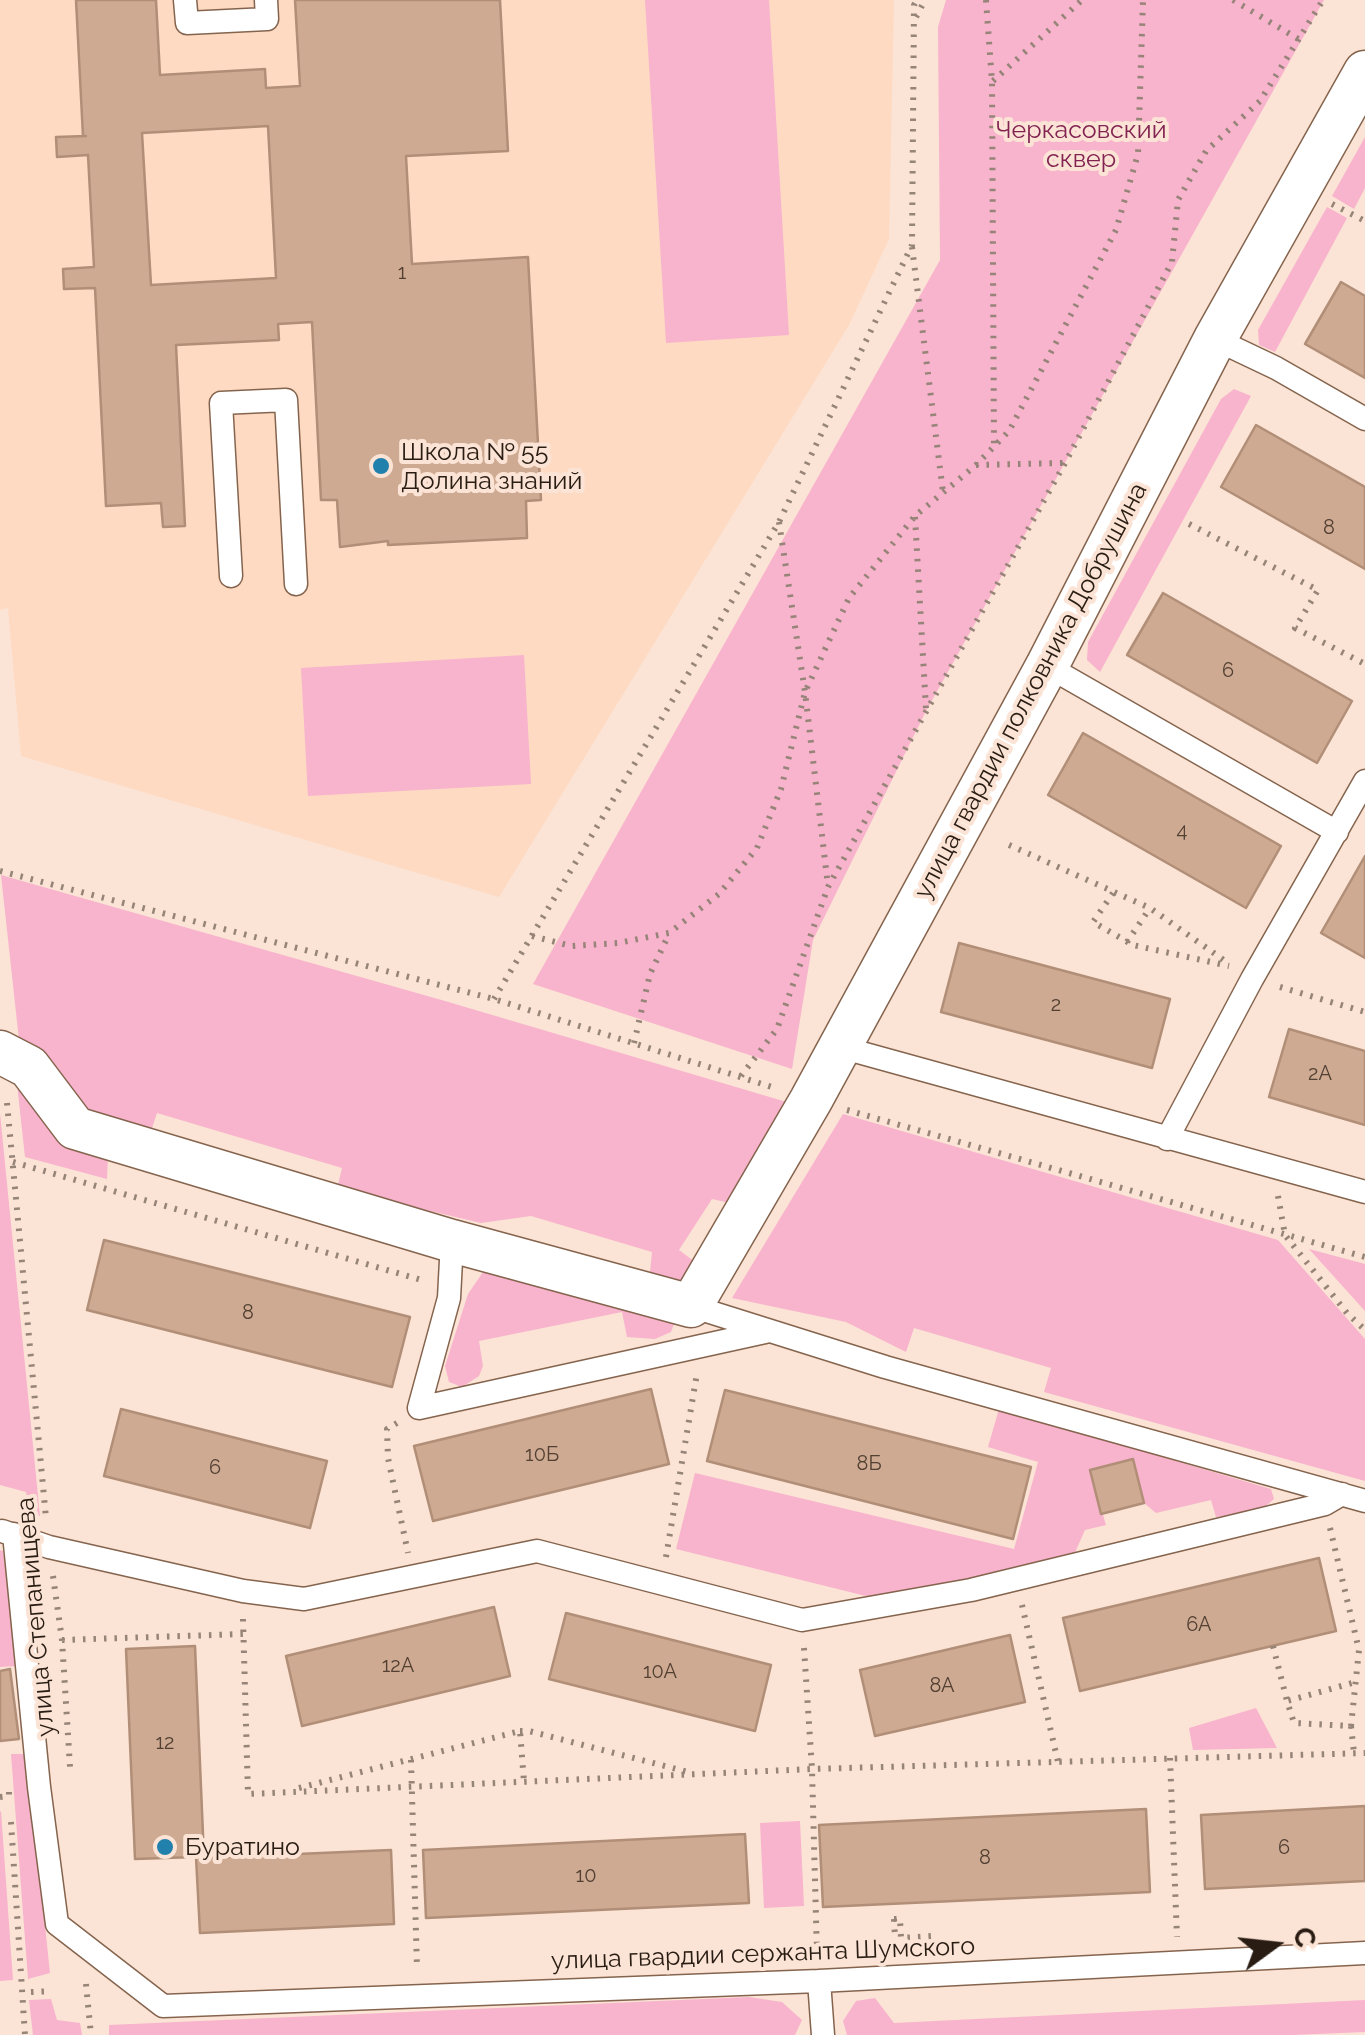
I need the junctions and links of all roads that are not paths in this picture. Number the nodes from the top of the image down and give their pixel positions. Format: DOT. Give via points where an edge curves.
graph roads {
  1 [pos="185,0"];
  2 [pos="266,0"];
  3 [pos="1365,72"];
  4 [pos="1215,339"];
  5 [pos="1365,419"];
  6 [pos="231,576"];
  7 [pos="296,584"];
  8 [pos="1048,666"];
  9 [pos="1365,781"];
  10 [pos="1337,832"];
  11 [pos="840,1047"];
  12 [pos="2,1053"];
  13 [pos="1168,1140"];
  14 [pos="1365,1192"];
  15 [pos="452,1241"];
  16 [pos="691,1306"];
  17 [pos="765,1332"];
  18 [pos="1333,1499"];
  19 [pos="1365,1501"];
  20 [pos="7,1532"];
  21 [pos="1365,1953"];
  22 [pos="819,1981"];
  23 [pos="823,2035"];
  1 -- 2 [label="lane" via="186,23 267,19"];
  3 -- 4 [label="street, улица гвардии полковника Добрушина"];
  4 -- 5 [label="lane"];
  4 -- 8 [label="street, улица гвардии полковника Добрушина"];
  6 -- 7 [label="lane" via="221,403 286,400"];
  8 -- 10 [label="lane"];
  8 -- 11 [label="street, улица гвардии полковника Добрушина"];
  9 -- 10 [label="lane"];
  10 -- 13 [label="lane"];
  11 -- 13 [label="lane"];
  11 -- 16 [label="street, улица гвардии полковника Добрушина"];
  12 -- 15 [label="street" via="29,1067 75,1128"];
  13 -- 14 [label="lane"];
  15 -- 16 [label="street"];
  15 -- 17 [label="lane" via="449,1288 418,1408"];
  16 -- 17 [label="lane"];
  17 -- 18 [label="lane"];
  18 -- 19 [label="lane"];
  18 -- 20 [label="lane" via="1016,1580 802,1620 537,1551 304,1599 242,1592"];
  20 -- 22 [label="lane, улица гвардии сержанта Шумского" via="57,1924 163,2006"];
  21 -- 22 [label="lane, улица гвардии сержанта Шумского"];
  22 -- 23 [label="lane"];
}
